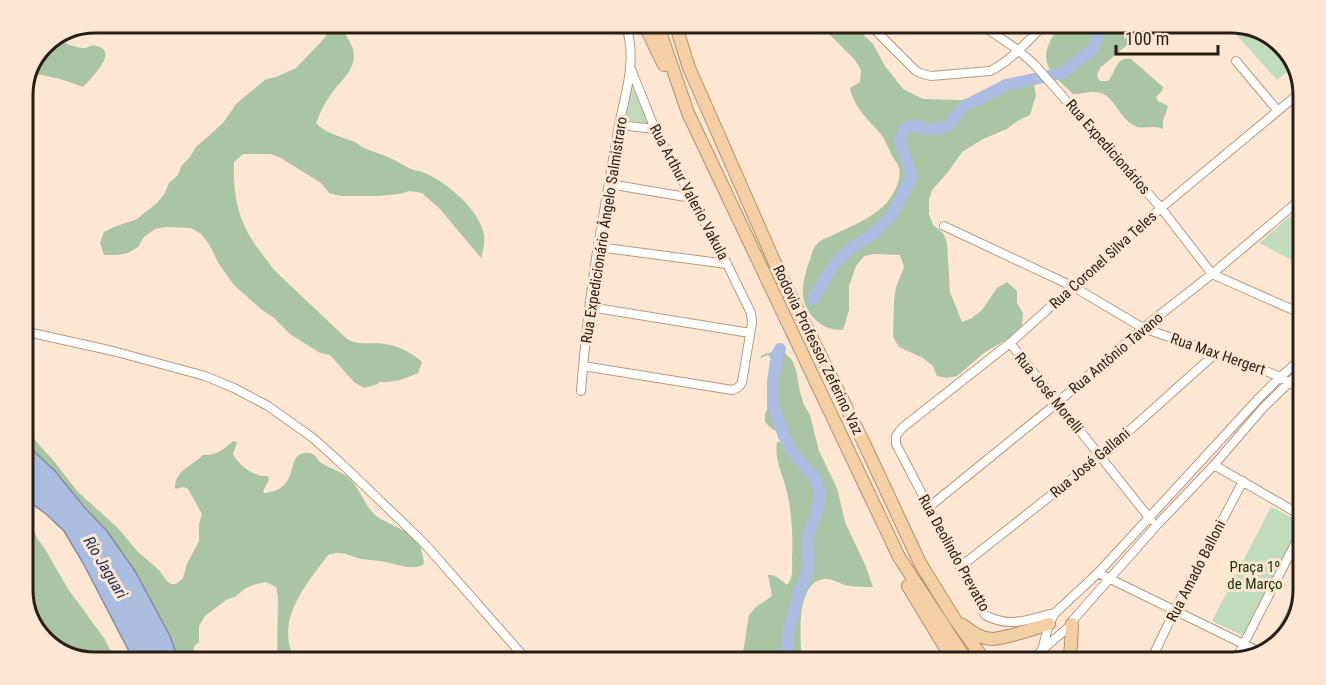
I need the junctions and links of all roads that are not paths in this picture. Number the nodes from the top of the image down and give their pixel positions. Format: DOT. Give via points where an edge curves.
graph roads {
  1 [pos="628,33"];
  2 [pos="648,33"];
  3 [pos="660,33"];
  4 [pos="678,33"];
  5 [pos="684,33"];
  6 [pos="878,33"];
  7 [pos="993,33"];
  8 [pos="1036,33"];
  9 [pos="1018,50"];
  10 [pos="1236,61"];
  11 [pos="689,68"];
  12 [pos="631,69"];
  13 [pos="1293,98"];
  14 [pos="1278,111"];
  15 [pos="688,113"];
  16 [pos="619,124"];
  17 [pos="655,129"];
  18 [pos="609,184"];
  19 [pos="692,198"];
  20 [pos="1293,206"];
  21 [pos="1161,208"];
  22 [pos="944,226"];
  23 [pos="598,247"];
  24 [pos="727,264"];
  25 [pos="1212,274"];
  26 [pos="1074,287"];
  27 [pos="590,307"];
  28 [pos="1293,310"];
  29 [pos="1143,328"];
  30 [pos="33,333"];
  31 [pos="750,333"];
  32 [pos="1010,344"];
  33 [pos="1216,353"];
  34 [pos="583,366"];
  35 [pos="1293,366"];
  36 [pos="1280,377"];
  37 [pos="1293,379"];
  38 [pos="1290,382"];
  39 [pos="1293,384"];
  40 [pos="581,392"];
  41 [pos="1057,403"];
  42 [pos="902,428"];
  43 [pos="1101,456"];
  44 [pos="1214,465"];
  45 [pos="1243,481"];
  46 [pos="929,507"];
  47 [pos="1293,511"];
  48 [pos="1149,518"];
  49 [pos="1156,525"];
  50 [pos="1293,548"];
  51 [pos="899,557"];
  52 [pos="960,567"];
  53 [pos="1098,573"];
  54 [pos="1109,578"];
  55 [pos="1175,610"];
  56 [pos="1054,616"];
  57 [pos="954,618"];
  58 [pos="1070,624"];
  59 [pos="1244,644"];
  60 [pos="1252,648"];
  61 [pos="1042,650"];
  62 [pos="1241,651"];
  63 [pos="520,652"];
  64 [pos="947,652"];
  65 [pos="961,652"];
  66 [pos="979,652"];
  67 [pos="1063,652"];
  68 [pos="1070,652"];
  69 [pos="1155,652"];
  1 -- 12 [label="street"];
  2 -- 15 [label="highway"];
  3 -- 15 [label="highway, Rodovia Professor Zeferino Vaz"];
  4 -- 11 [label="highway, Rodovia Professor Zeferino Vaz"];
  5 -- 11 [label="highway"];
  6 -- 9 [label="street" via="916,71 931,76 990,71"];
  7 -- 9 [label="street, Rua Expedicionários"];
  8 -- 9 [label="street"];
  9 -- 21 [label="street, Rua Expedicionários"];
  10 -- 14 [label="street"];
  11 -- 57 [label="highway, Rodovia Professor Zeferino Vaz" via="778,270 920,563"];
  12 -- 16 [label="street, Rua Expedicionário Ângelo Salmistraro"];
  12 -- 17 [label="street, Rua Arthur Valerio Vakula"];
  13 -- 14 [label="street, Rua Coronel Silva Teles"];
  14 -- 21 [label="street, Rua Coronel Silva Teles"];
  15 -- 51 [label="highway, Rodovia Professor Zeferino Vaz"];
  16 -- 17 [label="street"];
  16 -- 18 [label="street, Rua Expedicionário Ângelo Salmistraro"];
  17 -- 19 [label="street, Rua Arthur Valerio Vakula"];
  18 -- 19 [label="street"];
  18 -- 23 [label="street, Rua Expedicionário Ângelo Salmistraro"];
  19 -- 24 [label="street, Rua Arthur Valerio Vakula"];
  20 -- 25 [label="street, Rua Antônio Tavano"];
  21 -- 25 [label="street, Rua Expedicionários"];
  21 -- 26 [label="street, Rua Coronel Silva Teles"];
  22 -- 26 [label="street, Rua Max Hergert"];
  23 -- 24 [label="street"];
  23 -- 27 [label="street, Rua Expedicionário Ângelo Salmistraro"];
  24 -- 31 [label="street, Rua Arthur Valerio Vakula" via="751,313"];
  25 -- 28 [label="street, Rua Expedicionários"];
  25 -- 29 [label="street, Rua Antônio Tavano"];
  26 -- 29 [label="street, Rua Max Hergert"];
  26 -- 32 [label="street, Rua Coronel Silva Teles"];
  27 -- 31 [label="street"];
  27 -- 34 [label="street, Rua Expedicionário Ângelo Salmistraro"];
  29 -- 33 [label="street, Rua Max Hergert"];
  29 -- 41 [label="street, Rua Antônio Tavano"];
  30 -- 63 [label="street" via="205,376 268,406 313,438 424,543"];
  31 -- 34 [label="street" via="742,382 732,390"];
  32 -- 41 [label="street, Rua José Morelli"];
  32 -- 42 [label="street, Rua Coronel Silva Teles"];
  33 -- 36 [label="street, Rua Max Hergert"];
  33 -- 43 [label="street, Rua José Gallani"];
  34 -- 40 [label="street, Rua Expedicionário Ângelo Salmistraro"];
  35 -- 36 [label="street"];
  36 -- 38 [label="street, Rua Max Hergert"];
  36 -- 48 [label="street"];
  37 -- 38 [label="street"];
  38 -- 39 [label="street, Rua Max Hergert"];
  38 -- 44 [label="street"];
  41 -- 43 [label="street, Rua José Morelli"];
  41 -- 46 [label="street, Rua Antônio Tavano"];
  42 -- 46 [label="street, Rua Deolindo Prevatto" via="896,444"];
  43 -- 48 [label="street, Rua José Morelli"];
  43 -- 52 [label="street, Rua José Gallani"];
  44 -- 45 [label="street"];
  44 -- 49 [label="street"];
  45 -- 47 [label="street"];
  45 -- 55 [label="street, Rua Amado Balloni"];
  46 -- 52 [label="street, Rua Deolindo Prevatto"];
  48 -- 49 [label="street, Rua José Morelli"];
  48 -- 53 [label="street"];
  49 -- 54 [label="street"];
  50 -- 59 [label="street"];
  51 -- 64 [label="highway" via="901,573"];
  51 -- 65 [label="highway, Rodovia Professor Zeferino Vaz"];
  52 -- 56 [label="street, Rua Deolindo Prevatto" via="979,605 995,620 1005,623"];
  53 -- 54 [label="street"];
  53 -- 56 [label="street"];
  54 -- 55 [label="street"];
  54 -- 58 [label="street"];
  55 -- 59 [label="street"];
  55 -- 69 [label="street, Rua Amado Balloni"];
  56 -- 57 [label="highway" via="992,639 969,631"];
  56 -- 58 [label="street" via="1067,611 1072,614"];
  56 -- 61 [label="street"];
  57 -- 66 [label="highway, Rodovia Professor Zeferino Vaz"];
  58 -- 61 [label="street"];
  58 -- 67 [label="highway"];
  58 -- 68 [label="highway"];
  59 -- 60 [label="street"];
  59 -- 62 [label="street"];
}
